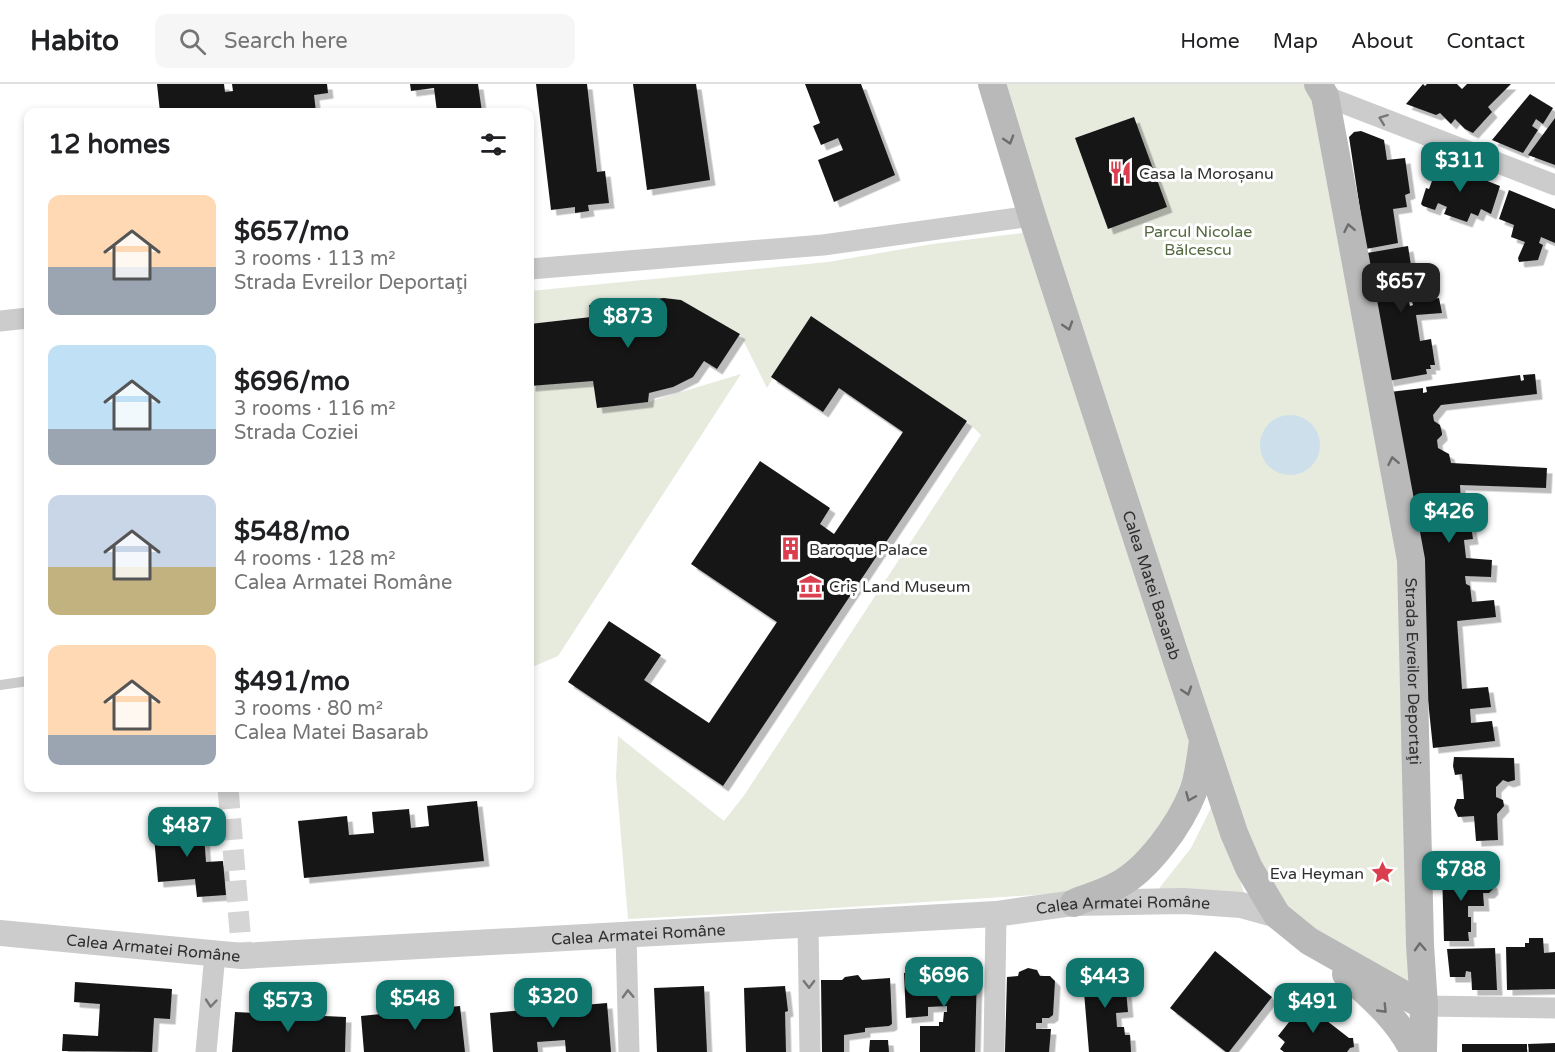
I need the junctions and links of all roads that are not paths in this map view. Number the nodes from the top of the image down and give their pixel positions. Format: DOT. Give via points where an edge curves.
graph roads {
  1 [pos="992,84"];
  2 [pos="1321,90"];
  3 [pos="1555,185"];
  4 [pos="1032,216"];
  5 [pos="534,269"];
  6 [pos="24,318"];
  7 [pos="0,321"];
  8 [pos="24,682"];
  9 [pos="0,685"];
  10 [pos="1204,740"];
  11 [pos="1074,903"];
  12 [pos="996,914"];
  13 [pos="1277,915"];
  14 [pos="808,925"];
  15 [pos="0,933"];
  16 [pos="626,935"];
  17 [pos="1309,941"];
  18 [pos="215,954"];
  19 [pos="1424,1006"];
  20 [pos="1555,1008"];
  21 [pos="206,1052"];
  22 [pos="629,1052"];
  23 [pos="810,1052"];
  24 [pos="994,1052"];
  25 [pos="1414,1052"];
  26 [pos="1423,1052"];
  1 -- 4 [label="main road, Calea Matei Basarab, one-way"];
  3 -- 2 [label="street, one-way"];
  19 -- 2 [label="main road, Strada Evreilor Deportaţi, one-way" via="1412,560"];
  4 -- 5 [label="street" via="823,245"];
  4 -- 10 [label="main road, Calea Matei Basarab, one-way"];
  6 -- 7 [label="street"];
  8 -- 9 [label="lane"];
  10 -- 11 [label="main road, one-way" via="1193,791 1154,856 1116,886"];
  10 -- 13 [label="main road, Calea Matei Basarab" via="1234,833"];
  11 -- 12 [label="street, Calea Armatei Române"];
  11 -- 13 [label="street, Calea Armatei Române" via="1184,901 1241,905"];
  12 -- 14 [label="street, Calea Armatei Române"];
  12 -- 24 [label="street"];
  13 -- 17 [label="main road, Calea Matei Basarab"];
  14 -- 16 [label="street, Calea Armatei Române"];
  14 -- 23 [label="street, one-way"];
  15 -- 18 [label="street, Calea Armatei Române"];
  16 -- 18 [label="street, Calea Armatei Române" via="242,956"];
  22 -- 16 [label="street, one-way"];
  17 -- 19 [label="main road, Calea Matei Basarab"];
  17 -- 25 [label="main road, one-way" via="1390,1015"];
  18 -- 21 [label="street, one-way"];
  19 -- 20 [label="street"];
  19 -- 26 [label="main road, Strada Evreilor Deportaţi"];
}
